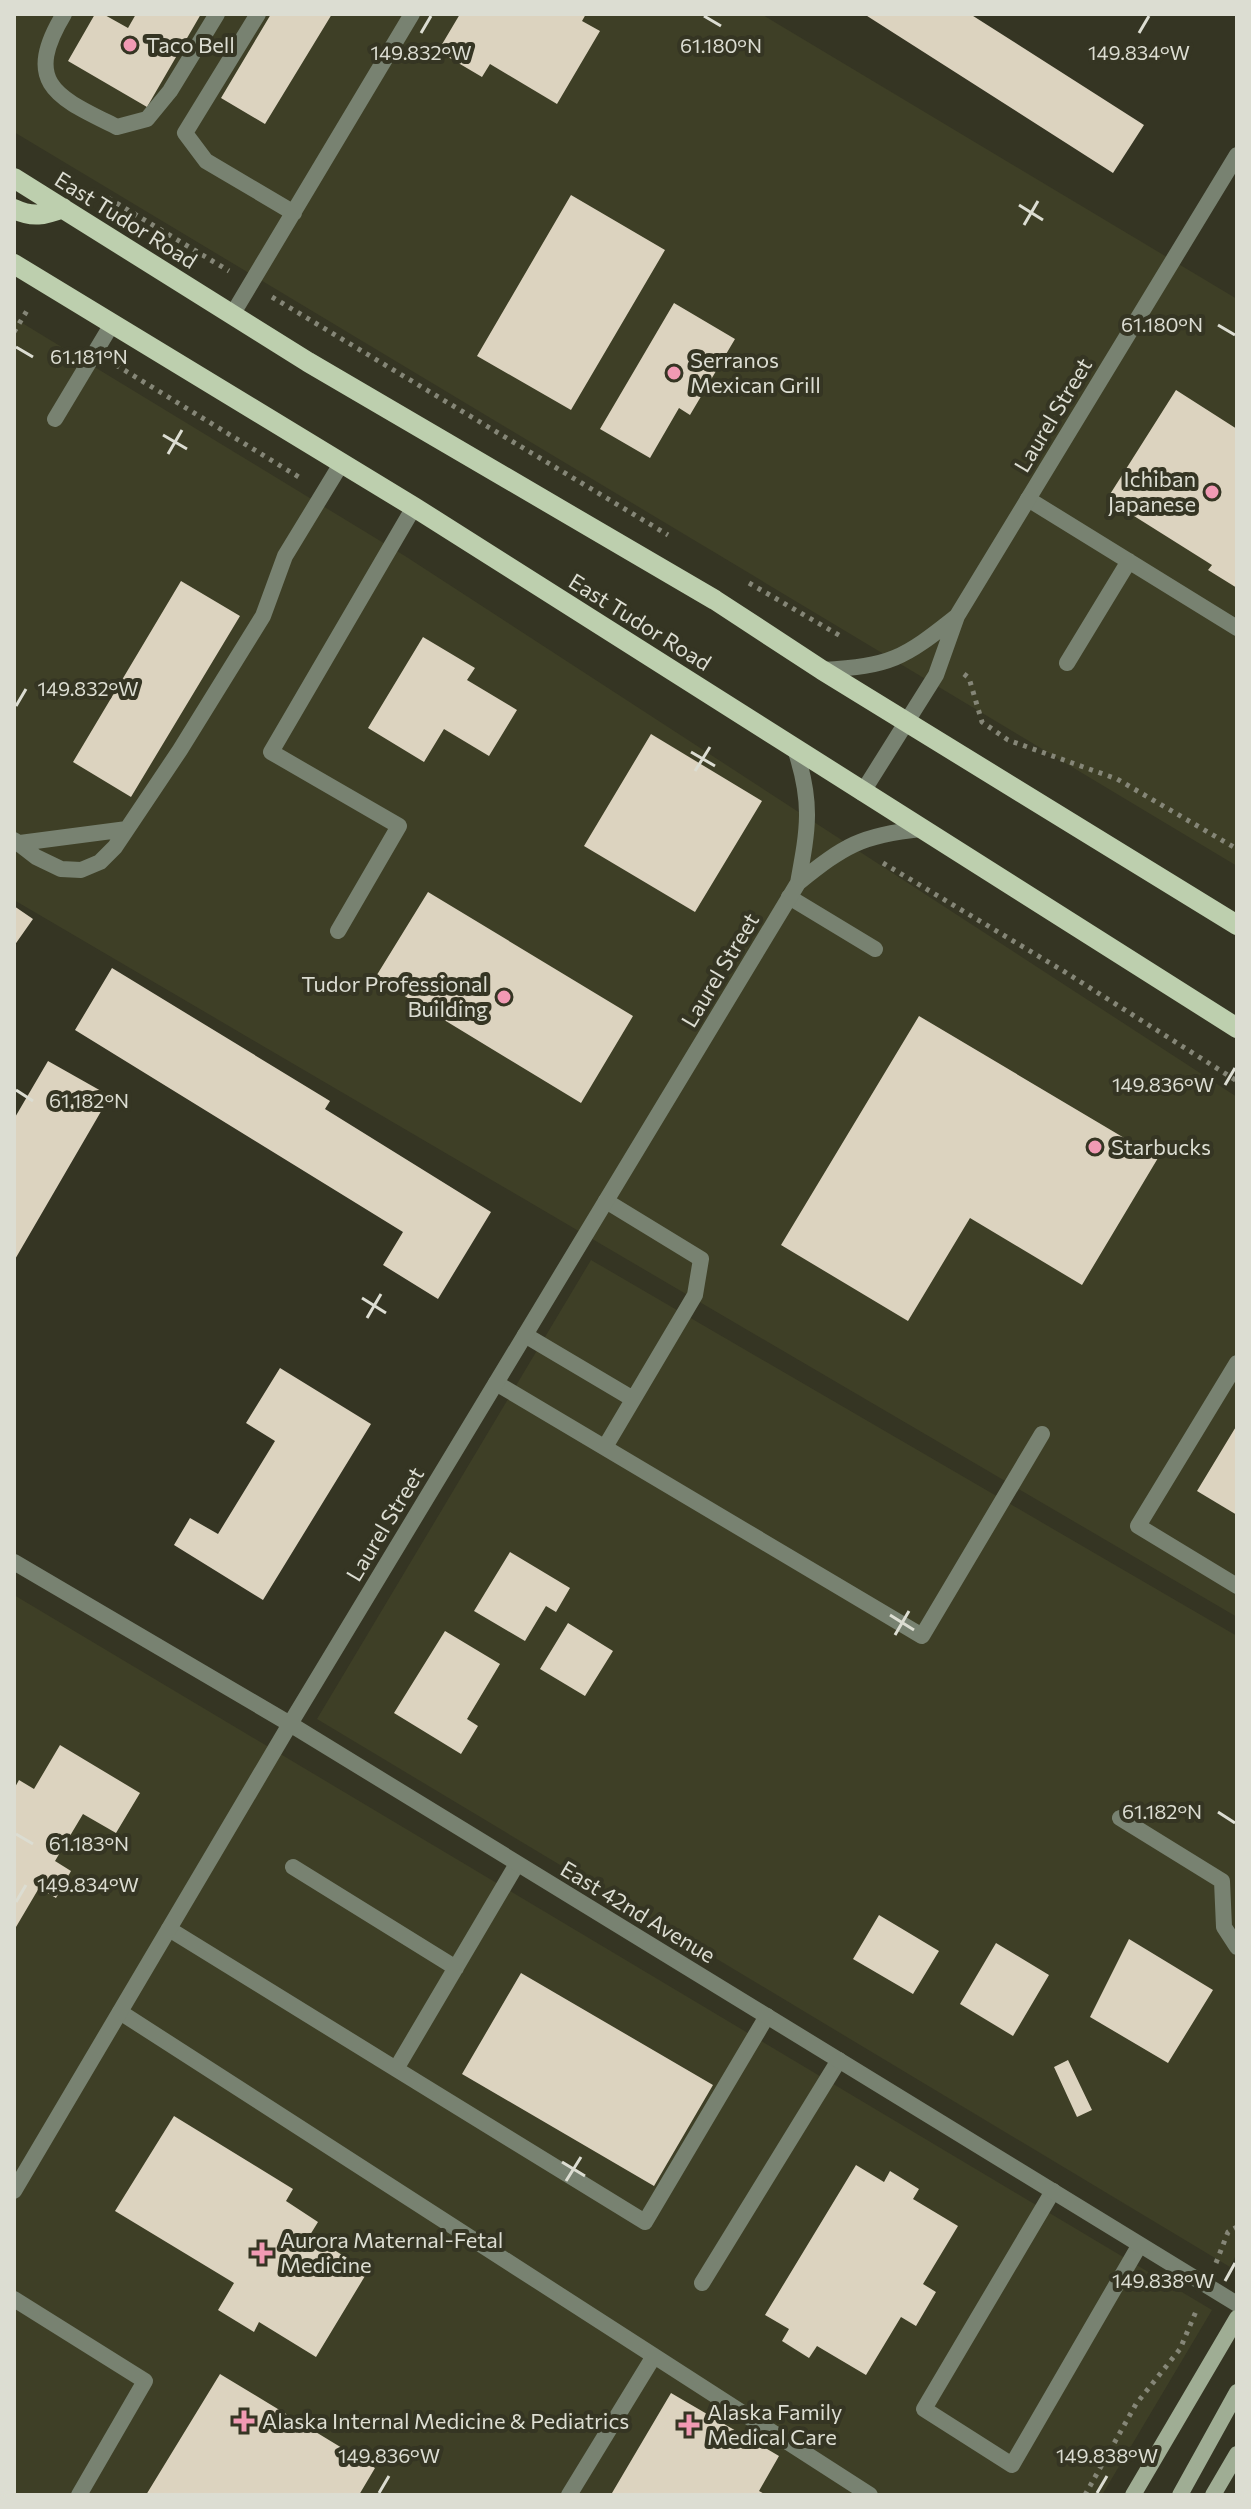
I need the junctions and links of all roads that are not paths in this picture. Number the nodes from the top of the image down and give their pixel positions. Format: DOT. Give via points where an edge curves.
graph roads {
  1 [pos="64,14"];
  2 [pos="217,14"];
  3 [pos="258,14"];
  4 [pos="412,14"];
  5 [pos="1237,155"];
  6 [pos="14,178"];
  7 [pos="63,208"];
  8 [pos="14,209"];
  9 [pos="294,213"];
  10 [pos="14,264"];
  11 [pos="232,315"];
  12 [pos="112,324"];
  13 [pos="55,419"];
  14 [pos="341,464"];
  15 [pos="1028,499"];
  16 [pos="414,507"];
  17 [pos="1129,561"];
  18 [pos="957,616"];
  19 [pos="1237,628"];
  20 [pos="1067,663"];
  21 [pos="822,670"];
  22 [pos="907,722"];
  23 [pos="795,749"];
  24 [pos="862,793"];
  25 [pos="127,829"];
  26 [pos="921,829"];
  27 [pos="17,842"];
  28 [pos="794,890"];
  29 [pos="1237,925"];
  30 [pos="338,931"];
  31 [pos="875,949"];
  32 [pos="1237,1028"];
  33 [pos="606,1201"];
  34 [pos="525,1335"];
  35 [pos="1237,1363"];
  36 [pos="496,1383"];
  37 [pos="633,1399"];
  38 [pos="1042,1434"];
  39 [pos="605,1447"];
  40 [pos="14,1562"];
  41 [pos="1237,1586"];
  42 [pos="290,1724"];
  43 [pos="1120,1818"];
  44 [pos="517,1864"];
  45 [pos="293,1867"];
  46 [pos="169,1929"];
  47 [pos="1237,1947"];
  48 [pos="456,1968"];
  49 [pos="120,2012"];
  50 [pos="767,2016"];
  51 [pos="839,2060"];
  52 [pos="396,2069"];
  53 [pos="14,2191"];
  54 [pos="1053,2191"];
  55 [pos="1139,2246"];
  56 [pos="702,2283"];
  57 [pos="14,2299"];
  58 [pos="1237,2304"];
  59 [pos="1237,2318"];
  60 [pos="654,2356"];
  61 [pos="1237,2392"];
  62 [pos="1237,2454"];
  63 [pos="79,2495"];
  64 [pos="569,2495"];
  65 [pos="870,2495"];
  66 [pos="1133,2495"];
  67 [pos="1180,2495"];
  68 [pos="1213,2495"];
  1 -- 2 [label="street" via="47,54 47,80 63,100 117,127 147,119"];
  3 -- 9 [label="street" via="185,133 206,161"];
  4 -- 9 [label="street"];
  5 -- 15 [label="street, Laurel Street"];
  6 -- 7 [label="main road, East Tudor Road"];
  7 -- 8 [label="main road" via="41,216"];
  7 -- 11 [label="main road, East Tudor Road"];
  9 -- 11 [label="street"];
  10 -- 12 [label="main road, East Tudor Road"];
  11 -- 21 [label="main road, East Tudor Road" via="715,600"];
  12 -- 13 [label="street"];
  12 -- 14 [label="main road, East Tudor Road"];
  14 -- 16 [label="main road, East Tudor Road"];
  14 -- 25 [label="street" via="285,556 263,616"];
  15 -- 17 [label="street"];
  15 -- 18 [label="street, Laurel Street"];
  16 -- 23 [label="main road, East Tudor Road"];
  16 -- 30 [label="street" via="271,752 399,826"];
  17 -- 19 [label="street"];
  17 -- 20 [label="street"];
  18 -- 21 [label="street, Laurel Street" via="899,657 866,667"];
  18 -- 22 [label="street, Laurel Street" via="936,675"];
  21 -- 22 [label="main road, East Tudor Road"];
  22 -- 24 [label="street, Laurel Street"];
  22 -- 29 [label="main road, East Tudor Road"];
  23 -- 24 [label="main road, East Tudor Road"];
  23 -- 28 [label="street, Laurel Street" via="806,783 808,830"];
  24 -- 26 [label="main road, East Tudor Road"];
  25 -- 27 [label="street"];
  25 -- 27 [label="street" via="100,862 81,870 50,865"];
  26 -- 28 [label="street, Laurel Street" via="856,841"];
  26 -- 32 [label="main road, East Tudor Road"];
  28 -- 31 [label="street"];
  28 -- 33 [label="street, Laurel Street"];
  33 -- 34 [label="street, Laurel Street"];
  33 -- 37 [label="street" via="701,1259 695,1295"];
  34 -- 36 [label="street, Laurel Street"];
  34 -- 37 [label="street"];
  35 -- 41 [label="street" via="1138,1526"];
  36 -- 39 [label="street"];
  36 -- 42 [label="street, Laurel Street"];
  37 -- 39 [label="street"];
  38 -- 39 [label="street" via="922,1636"];
  40 -- 42 [label="street, East 42nd Avenue"];
  42 -- 44 [label="street, East 42nd Avenue"];
  42 -- 46 [label="street, Laurel Street"];
  43 -- 47 [label="street" via="1222,1881 1224,1927"];
  44 -- 48 [label="street"];
  44 -- 50 [label="street, East 42nd Avenue"];
  45 -- 48 [label="street"];
  46 -- 49 [label="street, Laurel Street"];
  46 -- 52 [label="street"];
  48 -- 52 [label="street"];
  49 -- 53 [label="street, Laurel Street"];
  49 -- 60 [label="street"];
  50 -- 51 [label="street, East 42nd Avenue"];
  50 -- 52 [label="street" via="645,2222"];
  51 -- 54 [label="street, East 42nd Avenue"];
  51 -- 56 [label="street"];
  54 -- 55 [label="street, East 42nd Avenue"];
  54 -- 55 [label="street" via="924,2409 1012,2465"];
  55 -- 58 [label="street, East 42nd Avenue"];
  57 -- 63 [label="street" via="145,2381"];
  59 -- 66 [label="main road"];
  60 -- 64 [label="street"];
  60 -- 65 [label="street"];
  61 -- 67 [label="main road"];
  62 -- 68 [label="main road"];
}
